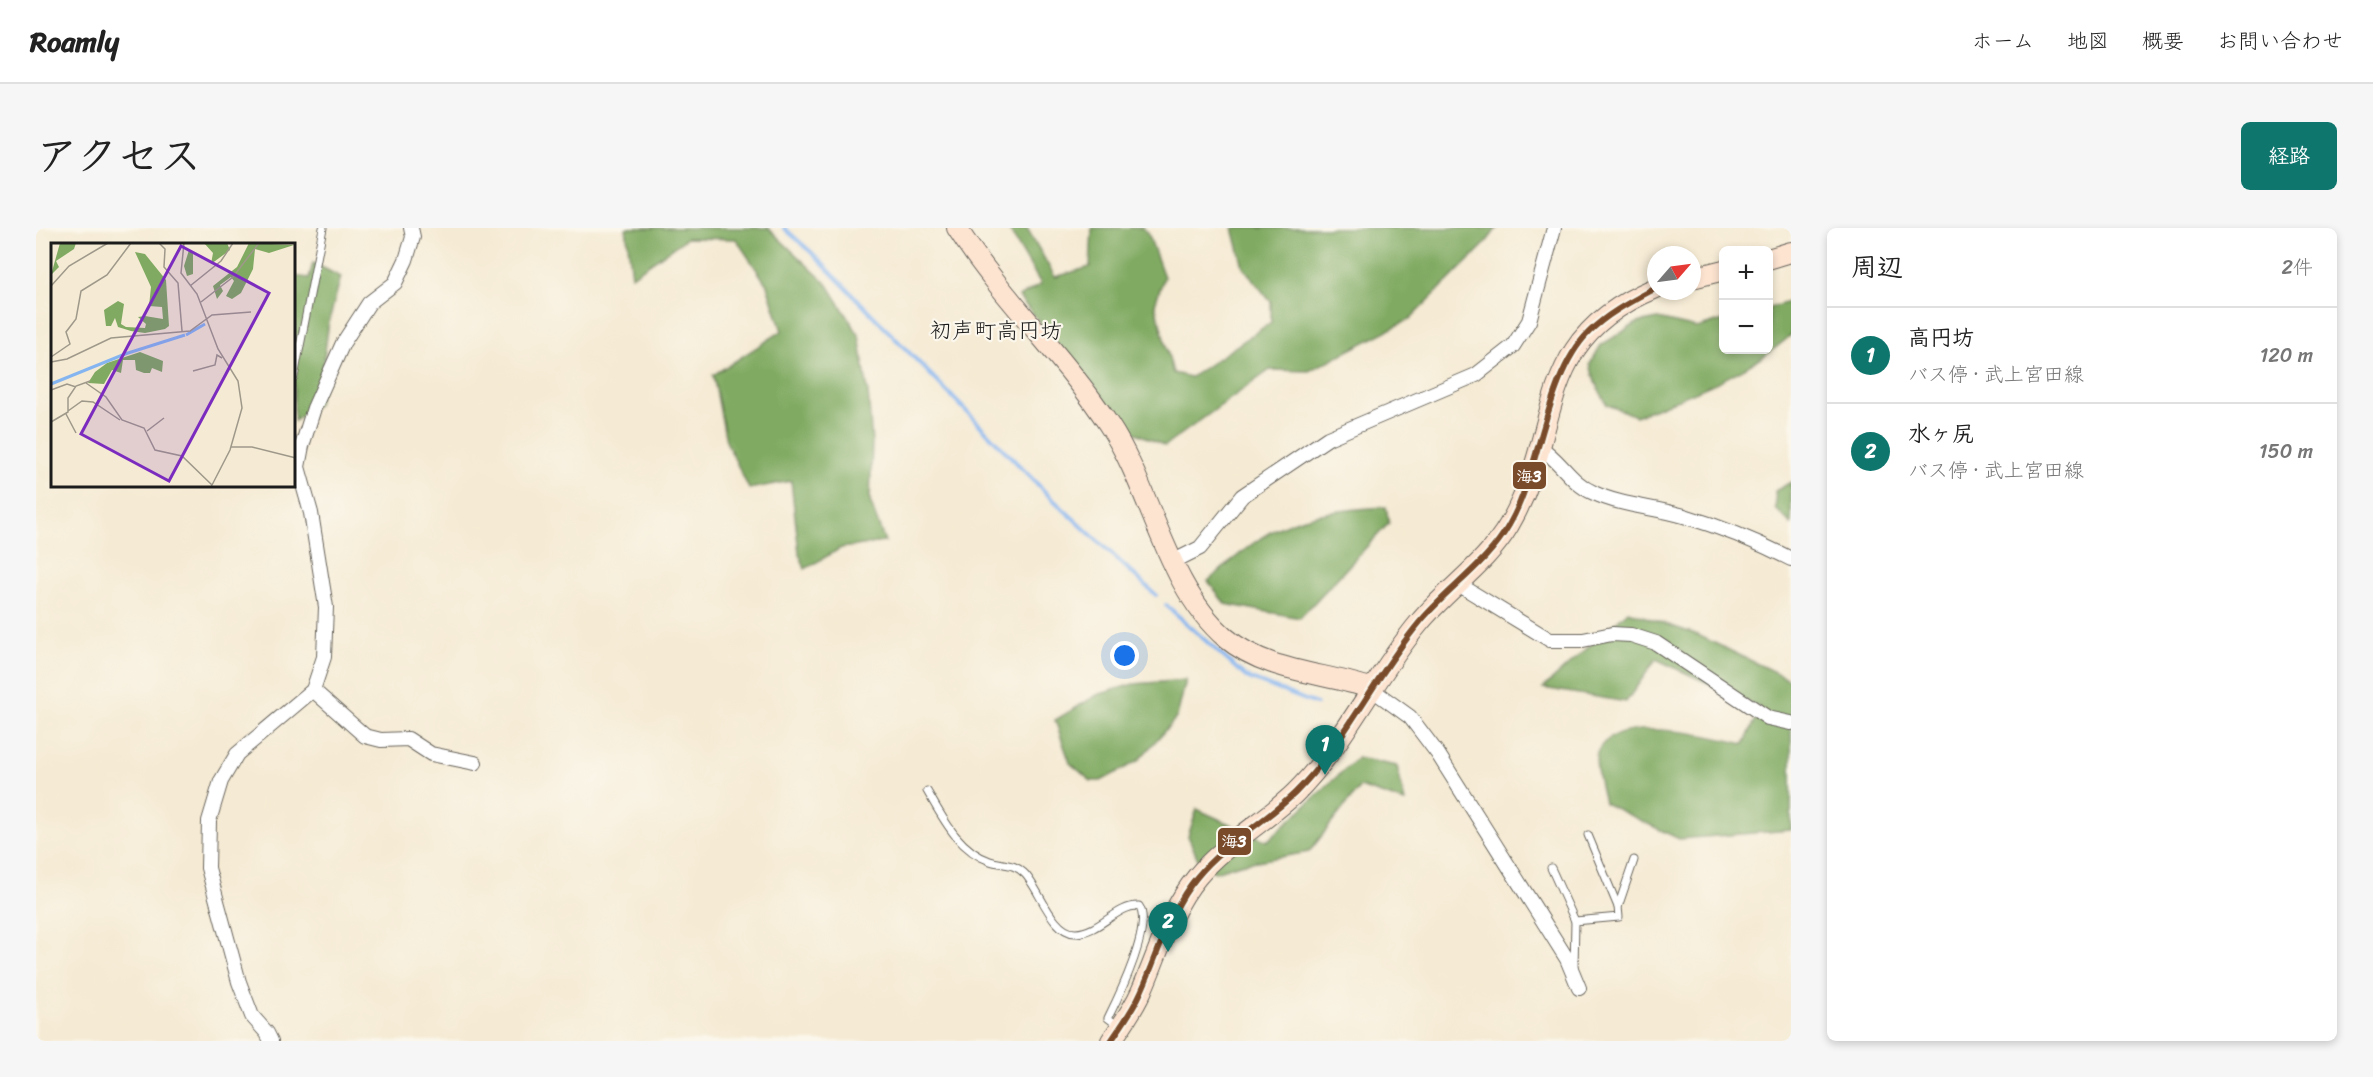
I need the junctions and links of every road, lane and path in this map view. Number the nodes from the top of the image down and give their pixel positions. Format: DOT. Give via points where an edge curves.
graph roads {
  1 [pos="323,228"];
  2 [pos="411,228"];
  3 [pos="957,228"];
  4 [pos="1554,228"];
  5 [pos="1791,252"];
  6 [pos="1773,257"];
  7 [pos="1719,271"];
  8 [pos="1701,276"];
  9 [pos="1647,292"];
  10 [pos="296,367"];
  11 [pos="1538,446"];
  12 [pos="296,459"];
  13 [pos="1791,559"];
  14 [pos="1174,561"];
  15 [pos="1458,584"];
  16 [pos="1371,688"];
  17 [pos="313,690"];
  18 [pos="1791,723"];
  19 [pos="475,763"];
  20 [pos="927,791"];
  21 [pos="1588,835"];
  22 [pos="1634,860"];
  23 [pos="1551,868"];
  24 [pos="1618,907"];
  25 [pos="1575,921"];
  26 [pos="1577,982"];
  27 [pos="1116,1034"];
  28 [pos="271,1041"];
  1 -- 10 [label="lane"];
  2 -- 12 [label="street" via="406,260 395,283 369,303 343,343"];
  3 -- 14 [label="main road" via="988,272 1088,393 1111,428"];
  4 -- 14 [label="street" via="1529,321 1513,346 1476,375 1328,438 1242,496 1200,548"];
  5 -- 6 [label="main road"];
  7 -- 8 [label="main road"];
  9 -- 11 [label="main road" via="1620,304 1579,343 1554,391"];
  11 -- 13 [label="street" via="1553,454 1568,476 1591,493 1720,527"];
  11 -- 15 [label="main road" via="1523,496 1508,527"];
  12 -- 17 [label="street" via="311,513 326,607 324,657"];
  14 -- 16 [label="main road" via="1192,601 1236,645 1283,667"];
  15 -- 16 [label="main road" via="1418,623"];
  15 -- 18 [label="street" via="1551,640 1583,640 1612,634 1656,643 1768,718"];
  16 -- 26 [label="street" via="1410,717 1438,754 1567,958"];
  16 -- 27 [label="main road" via="1308,779 1277,809 1221,851 1188,889 1166,929 1140,995"];
  17 -- 19 [label="street" via="365,736 408,739 431,754"];
  17 -- 28 [label="street" via="237,754 221,781 209,821 208,868 239,982 252,1016"];
  20 -- 27 [label="lane" via="955,838 990,861 1010,864 1024,872 1060,927 1075,934 1095,929 1131,906 1138,906 1144,921 1124,986 1108,1018"];
  21 -- 24 [label="lane"];
  22 -- 24 [label="lane"];
  23 -- 25 [label="lane"];
  24 -- 25 [label="lane" via="1619,917"];
  25 -- 26 [label="lane"];
}
